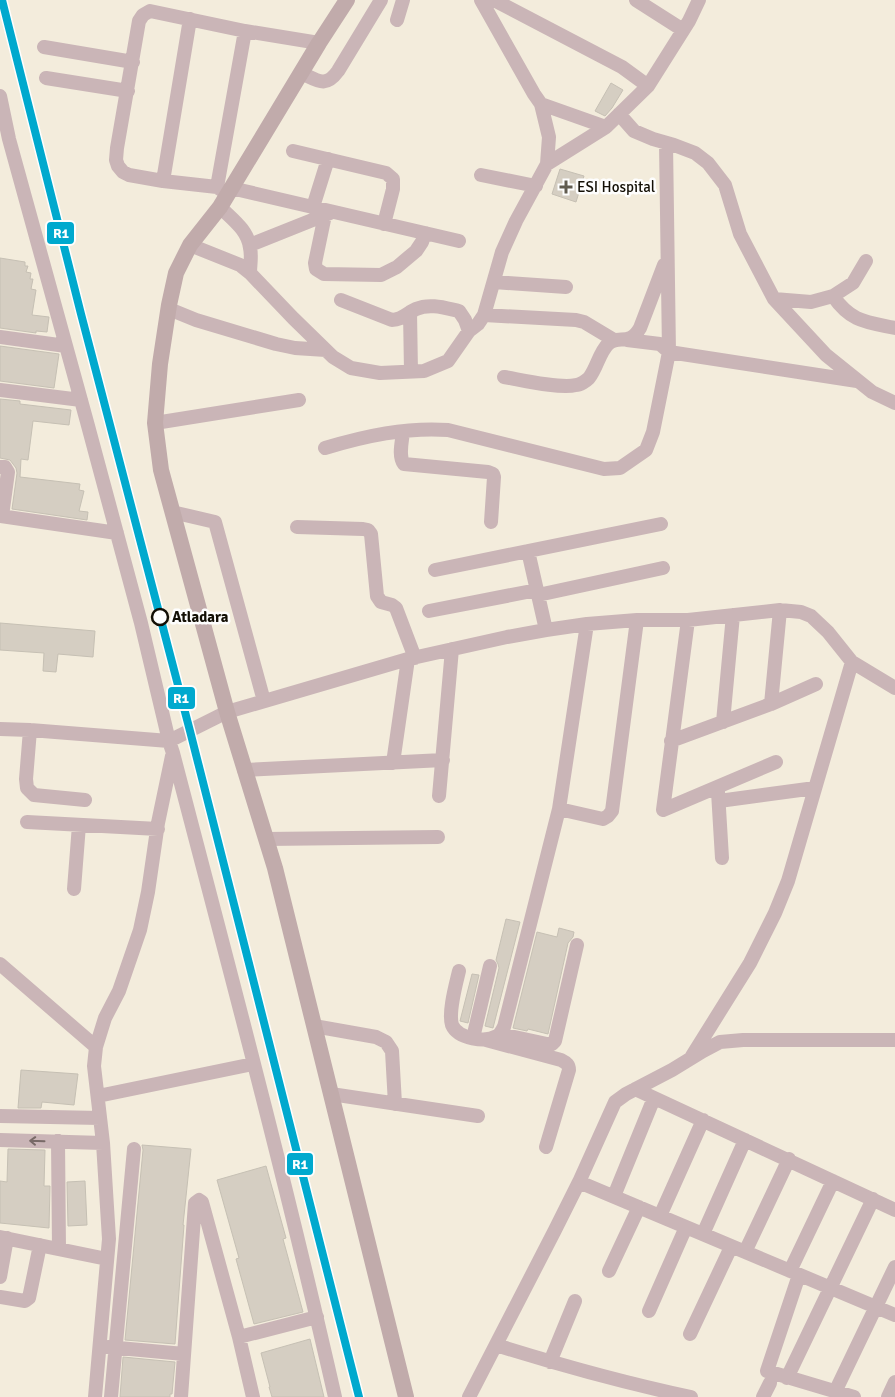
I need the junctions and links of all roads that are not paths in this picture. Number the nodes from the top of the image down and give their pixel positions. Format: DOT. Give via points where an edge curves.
graph roads {
  1 [pos="347,0"];
  2 [pos="380,0"];
  3 [pos="403,0"];
  4 [pos="481,0"];
  5 [pos="494,0"];
  6 [pos="636,0"];
  7 [pos="699,0"];
  8 [pos="190,19"];
  9 [pos="397,20"];
  10 [pos="683,30"];
  11 [pos="245,31"];
  12 [pos="319,43"];
  13 [pos="44,47"];
  14 [pos="133,62"];
  15 [pos="301,73"];
  16 [pos="46,78"];
  17 [pos="648,86"];
  18 [pos="128,91"];
  19 [pos="0,96"];
  20 [pos="541,104"];
  21 [pos="619,114"];
  22 [pos="606,127"];
  23 [pos="4,138"];
  24 [pos="670,144"];
  25 [pos="293,151"];
  26 [pos="328,159"];
  27 [pos="547,164"];
  28 [pos="482,176"];
  29 [pos="163,181"];
  30 [pos="536,186"];
  31 [pos="224,194"];
  32 [pos="313,207"];
  33 [pos="329,214"];
  34 [pos="384,224"];
  35 [pos="425,233"];
  36 [pos="459,241"];
  37 [pos="190,245"];
  38 [pos="250,245"];
  39 [pos="667,257"];
  40 [pos="866,261"];
  41 [pos="250,273"];
  42 [pos="494,282"];
  43 [pos="566,287"];
  44 [pos="833,296"];
  45 [pos="774,299"];
  46 [pos="341,300"];
  47 [pos="169,309"];
  48 [pos="410,312"];
  49 [pos="484,315"];
  50 [pos="895,328"];
  51 [pos="469,331"];
  52 [pos="0,337"];
  53 [pos="621,340"];
  54 [pos="66,346"];
  55 [pos="326,350"];
  56 [pos="669,352"];
  57 [pos="411,372"];
  58 [pos="504,377"];
  59 [pos="858,381"];
  60 [pos="0,390"];
  61 [pos="81,400"];
  62 [pos="300,400"];
  63 [pos="895,404"];
  64 [pos="156,423"];
  65 [pos="403,432"];
  66 [pos="325,448"];
  67 [pos="0,466"];
  68 [pos="172,512"];
  69 [pos="1,516"];
  70 [pos="491,522"];
  71 [pos="661,524"];
  72 [pos="297,527"];
  73 [pos="117,533"];
  74 [pos="528,551"];
  75 [pos="663,568"];
  76 [pos="435,570"];
  77 [pos="537,592"];
  78 [pos="780,610"];
  79 [pos="429,611"];
  80 [pos="732,615"];
  81 [pos="637,620"];
  82 [pos="688,620"];
  83 [pos="586,624"];
  84 [pos="546,630"];
  85 [pos="452,649"];
  86 [pos="412,658"];
  87 [pos="852,662"];
  88 [pos="816,684"];
  89 [pos="895,688"];
  90 [pos="264,701"];
  91 [pos="771,704"];
  92 [pos="227,712"];
  93 [pos="723,722"];
  94 [pos="0,729"];
  95 [pos="30,730"];
  96 [pos="671,741"];
  97 [pos="171,747"];
  98 [pos="443,760"];
  99 [pos="392,762"];
  100 [pos="776,762"];
  101 [pos="244,770"];
  102 [pos="815,788"];
  103 [pos="718,794"];
  104 [pos="440,796"];
  105 [pos="85,800"];
  106 [pos="559,809"];
  107 [pos="27,822"];
  108 [pos="79,825"];
  109 [pos="158,829"];
  110 [pos="438,837"];
  111 [pos="266,839"];
  112 [pos="722,858"];
  113 [pos="74,889"];
  114 [pos="577,945"];
  115 [pos="0,964"];
  116 [pos="490,966"];
  117 [pos="458,971"];
  118 [pos="314,1026"];
  119 [pos="500,1034"];
  120 [pos="480,1039"];
  121 [pos="895,1040"];
  122 [pos="96,1047"];
  123 [pos="690,1059"];
  124 [pos="253,1064"];
  125 [pos="636,1089"];
  126 [pos="331,1094"];
  127 [pos="98,1096"];
  128 [pos="654,1098"];
  129 [pos="395,1104"];
  130 [pos="0,1116"];
  131 [pos="478,1116"];
  132 [pos="100,1118"];
  133 [pos="704,1120"];
  134 [pos="0,1140"];
  135 [pos="745,1140"];
  136 [pos="58,1141"];
  137 [pos="103,1143"];
  138 [pos="546,1147"];
  139 [pos="134,1149"];
  140 [pos="788,1160"];
  141 [pos="833,1181"];
  142 [pos="579,1182"];
  143 [pos="614,1196"];
  144 [pos="873,1200"];
  145 [pos="639,1208"];
  146 [pos="895,1210"];
  147 [pos="660,1216"];
  148 [pos="686,1228"];
  149 [pos="703,1234"];
  150 [pos="3,1238"];
  151 [pos="40,1245"];
  152 [pos="731,1247"];
  153 [pos="60,1249"];
  154 [pos="745,1252"];
  155 [pos="107,1259"];
  156 [pos="895,1267"];
  157 [pos="609,1271"];
  158 [pos="794,1273"];
  159 [pos="0,1277"];
  160 [pos="831,1289"];
  161 [pos="0,1297"];
  162 [pos="575,1301"];
  163 [pos="875,1308"];
  164 [pos="649,1311"];
  165 [pos="895,1315"];
  166 [pos="317,1317"];
  167 [pos="690,1334"];
  168 [pos="239,1337"];
  169 [pos="496,1345"];
  170 [pos="100,1346"];
  171 [pos="117,1348"];
  172 [pos="184,1354"];
  173 [pos="550,1362"];
  174 [pos="787,1378"];
  175 [pos="895,1382"];
  176 [pos="770,1383"];
  177 [pos="835,1392"];
  178 [pos="95,1397"];
  179 [pos="111,1397"];
  180 [pos="180,1397"];
  181 [pos="252,1397"];
  182 [pos="335,1397"];
  183 [pos="406,1397"];
  184 [pos="469,1397"];
  185 [pos="691,1397"];
  186 [pos="763,1397"];
  187 [pos="854,1397"];
  188 [pos="888,1397"];
  1 -- 12 [label="main road"];
  2 -- 15 [label="street" via="331,79 320,82"];
  3 -- 9 [label="street"];
  4 -- 20 [label="street"];
  5 -- 17 [label="street" via="622,67"];
  6 -- 10 [label="street"];
  7 -- 10 [label="street"];
  8 -- 11 [label="street"];
  8 -- 14 [label="street" via="150,11 143,15"];
  8 -- 29 [label="street"];
  10 -- 17 [label="street"];
  11 -- 12 [label="street"];
  11 -- 31 [label="street"];
  12 -- 15 [label="main road"];
  13 -- 14 [label="street"];
  14 -- 18 [label="street"];
  15 -- 31 [label="main road"];
  16 -- 18 [label="street"];
  17 -- 21 [label="street"];
  18 -- 29 [label="street" via="116,160 118,166 129,175"];
  19 -- 23 [label="street"];
  20 -- 22 [label="street"];
  20 -- 27 [label="street" via="549,137"];
  21 -- 22 [label="street"];
  21 -- 24 [label="street" via="634,131"];
  22 -- 27 [label="street"];
  23 -- 54 [label="street"];
  24 -- 39 [label="street"];
  24 -- 45 [label="street" via="695,153 725,184 740,234"];
  25 -- 26 [label="street"];
  26 -- 32 [label="street"];
  26 -- 34 [label="street" via="386,173 393,179"];
  27 -- 30 [label="street"];
  28 -- 30 [label="street"];
  29 -- 31 [label="street"];
  30 -- 42 [label="street" via="502,252"];
  31 -- 32 [label="street"];
  31 -- 37 [label="main road"];
  31 -- 38 [label="street"];
  32 -- 33 [label="street"];
  33 -- 34 [label="street"];
  33 -- 35 [label="street" via="315,264 316,270 324,274 381,275 416,251"];
  33 -- 38 [label="street"];
  34 -- 35 [label="street"];
  35 -- 36 [label="street"];
  37 -- 41 [label="street" via="240,265"];
  37 -- 47 [label="main road" via="176,273"];
  38 -- 41 [label="street"];
  39 -- 53 [label="street" via="636,336"];
  39 -- 56 [label="street"];
  40 -- 44 [label="street" via="853,283"];
  41 -- 55 [label="street"];
  42 -- 43 [label="street"];
  42 -- 49 [label="street"];
  44 -- 45 [label="street" via="811,302"];
  44 -- 50 [label="street" via="850,316"];
  45 -- 59 [label="street" via="826,354"];
  46 -- 48 [label="street" via="392,320"];
  47 -- 55 [label="street" via="276,344"];
  47 -- 64 [label="main road" via="160,364"];
  48 -- 51 [label="street" via="429,306 459,311"];
  48 -- 57 [label="street"];
  49 -- 51 [label="street"];
  49 -- 53 [label="street" via="576,320"];
  51 -- 57 [label="street" via="448,361 424,371"];
  52 -- 54 [label="street"];
  53 -- 56 [label="street" via="660,344"];
  53 -- 58 [label="street" via="607,345 589,378 578,385"];
  54 -- 61 [label="street"];
  55 -- 57 [label="street" via="351,368 380,373"];
  56 -- 59 [label="street"];
  56 -- 65 [label="street" via="653,432 646,450 620,468 604,469 448,430"];
  59 -- 63 [label="street"];
  60 -- 61 [label="street"];
  61 -- 73 [label="street"];
  62 -- 64 [label="street"];
  64 -- 68 [label="main road" via="161,470"];
  65 -- 66 [label="street" via="370,436"];
  65 -- 70 [label="street" via="401,461 404,464 493,474"];
  67 -- 69 [label="street" via="8,472"];
  68 -- 90 [label="street" via="215,522"];
  68 -- 92 [label="main road"];
  69 -- 73 [label="street"];
  71 -- 74 [label="street"];
  72 -- 86 [label="street" via="368,530 377,596 381,602 396,608"];
  73 -- 97 [label="street"];
  74 -- 76 [label="street"];
  74 -- 77 [label="street"];
  75 -- 77 [label="street"];
  77 -- 79 [label="street"];
  77 -- 84 [label="street"];
  78 -- 80 [label="street"];
  78 -- 87 [label="street" via="811,616"];
  78 -- 91 [label="street"];
  80 -- 82 [label="street"];
  80 -- 93 [label="street"];
  81 -- 82 [label="street"];
  81 -- 83 [label="street"];
  81 -- 106 [label="street" via="612,811 603,818"];
  82 -- 96 [label="street"];
  83 -- 84 [label="street"];
  83 -- 106 [label="street"];
  84 -- 85 [label="street"];
  85 -- 86 [label="street"];
  85 -- 98 [label="street"];
  86 -- 90 [label="street"];
  86 -- 99 [label="street"];
  87 -- 89 [label="street"];
  87 -- 102 [label="street"];
  88 -- 91 [label="street"];
  90 -- 92 [label="street"];
  91 -- 93 [label="street"];
  92 -- 97 [label="street"];
  92 -- 101 [label="main road"];
  93 -- 96 [label="street"];
  94 -- 95 [label="street"];
  95 -- 97 [label="street"];
  95 -- 105 [label="street" via="27,788 34,795"];
  96 -- 103 [label="street" via="663,810"];
  97 -- 109 [label="street"];
  97 -- 124 [label="street"];
  98 -- 99 [label="street"];
  98 -- 104 [label="street"];
  99 -- 101 [label="street"];
  100 -- 103 [label="street"];
  101 -- 111 [label="main road"];
  102 -- 103 [label="street"];
  102 -- 123 [label="street" via="788,881 775,913 750,963"];
  103 -- 112 [label="street"];
  106 -- 119 [label="street"];
  107 -- 108 [label="street"];
  108 -- 109 [label="street"];
  108 -- 113 [label="street"];
  109 -- 122 [label="street" via="140,930"];
  110 -- 111 [label="street"];
  111 -- 118 [label="main road"];
  114 -- 119 [label="street" via="555,1042 547,1044"];
  115 -- 122 [label="street"];
  116 -- 120 [label="street"];
  117 -- 120 [label="street" via="452,1024 458,1034"];
  118 -- 126 [label="main road"];
  118 -- 129 [label="street" via="376,1037 386,1042 392,1052"];
  119 -- 120 [label="street"];
  120 -- 138 [label="street" via="562,1060 569,1066"];
  121 -- 123 [label="street" via="720,1042"];
  122 -- 127 [label="street" via="94,1066"];
  123 -- 125 [label="street"];
  124 -- 127 [label="street"];
  124 -- 166 [label="street"];
  125 -- 128 [label="street"];
  125 -- 142 [label="street" via="615,1102"];
  126 -- 129 [label="street"];
  126 -- 183 [label="main road"];
  127 -- 132 [label="street"];
  128 -- 133 [label="street"];
  128 -- 143 [label="street"];
  129 -- 131 [label="street"];
  130 -- 132 [label="street"];
  132 -- 137 [label="street"];
  133 -- 135 [label="street"];
  133 -- 147 [label="street"];
  136 -- 134 [label="street, one-way"];
  135 -- 140 [label="street"];
  135 -- 149 [label="street"];
  136 -- 137 [label="street"];
  136 -- 153 [label="street"];
  137 -- 155 [label="street" via="109,1239"];
  139 -- 171 [label="street"];
  140 -- 141 [label="street"];
  140 -- 154 [label="street"];
  141 -- 144 [label="street"];
  141 -- 158 [label="street"];
  142 -- 143 [label="street"];
  142 -- 169 [label="street"];
  143 -- 145 [label="street"];
  144 -- 146 [label="street"];
  144 -- 160 [label="street"];
  145 -- 147 [label="street"];
  145 -- 157 [label="street"];
  147 -- 148 [label="street"];
  148 -- 149 [label="street"];
  148 -- 164 [label="street"];
  149 -- 152 [label="street"];
  150 -- 151 [label="street"];
  150 -- 159 [label="street"];
  151 -- 153 [label="street"];
  151 -- 161 [label="street" via="29,1298 25,1301"];
  152 -- 154 [label="street"];
  152 -- 167 [label="street"];
  153 -- 155 [label="street"];
  154 -- 158 [label="street"];
  155 -- 170 [label="street"];
  156 -- 163 [label="street"];
  158 -- 160 [label="street"];
  158 -- 174 [label="street" via="767,1371"];
  160 -- 163 [label="street"];
  160 -- 174 [label="street"];
  162 -- 173 [label="street"];
  163 -- 165 [label="street"];
  163 -- 177 [label="street"];
  166 -- 168 [label="street"];
  166 -- 182 [label="street"];
  168 -- 172 [label="street" via="199,1200 195,1203"];
  168 -- 181 [label="street"];
  169 -- 173 [label="street"];
  169 -- 184 [label="street"];
  170 -- 171 [label="street"];
  170 -- 178 [label="street"];
  171 -- 172 [label="street"];
  171 -- 179 [label="street"];
  172 -- 180 [label="street"];
  173 -- 185 [label="street"];
  174 -- 177 [label="street"];
  175 -- 188 [label="street"];
  176 -- 186 [label="street"];
  177 -- 187 [label="street"];
}
